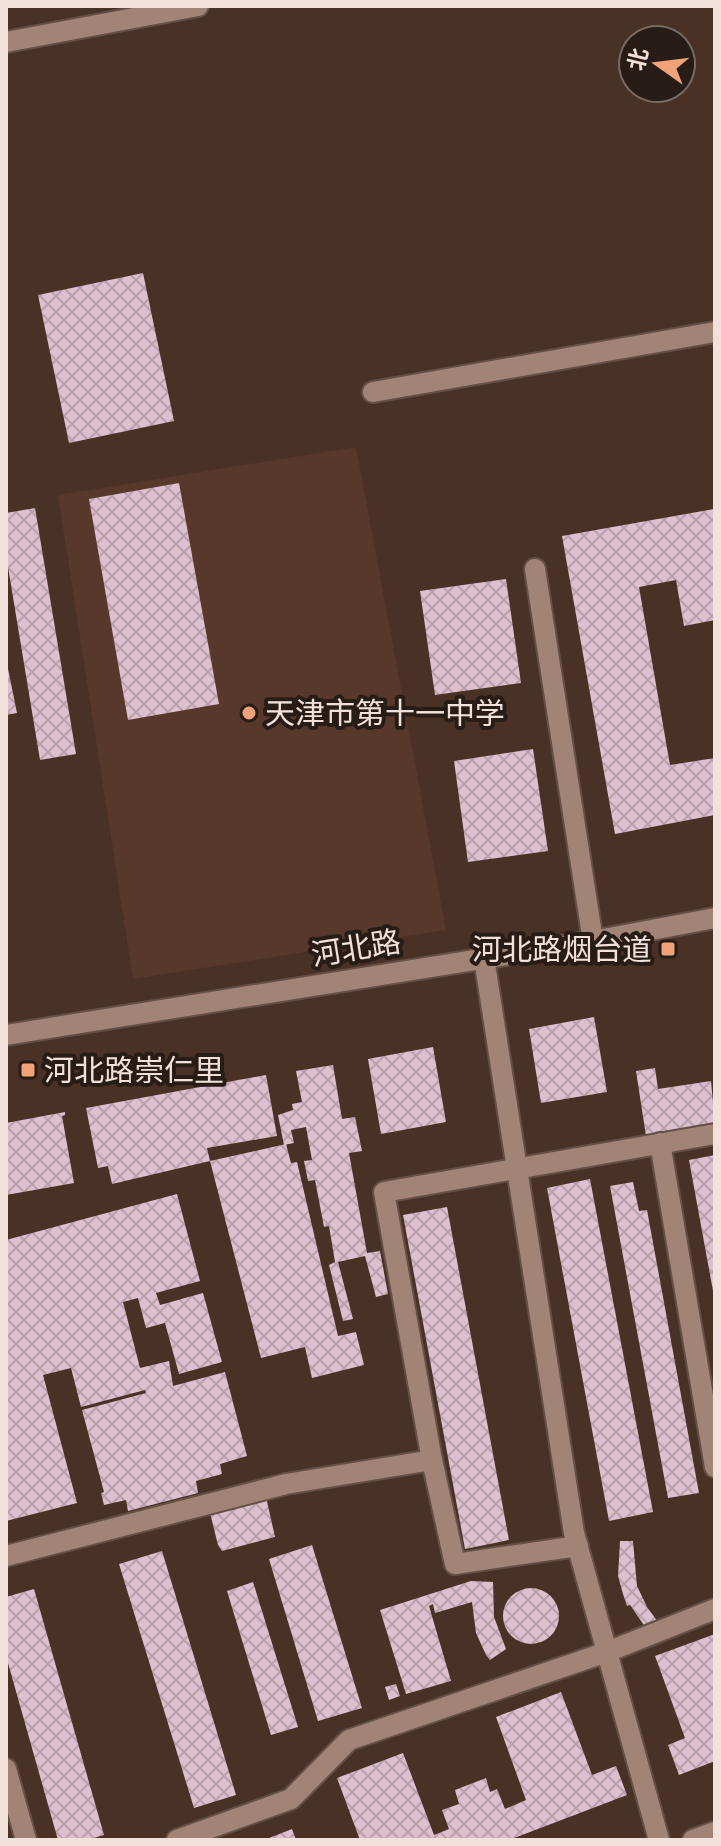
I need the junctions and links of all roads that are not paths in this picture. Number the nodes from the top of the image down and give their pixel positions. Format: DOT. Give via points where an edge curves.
graph roads {
  1 [pos="198,6"];
  2 [pos="6,42"];
  3 [pos="715,332"];
  4 [pos="373,392"];
  5 [pos="535,569"];
  6 [pos="715,918"];
  7 [pos="593,941"];
  8 [pos="484,958"];
  9 [pos="6,1035"];
  10 [pos="715,1134"];
  11 [pos="660,1143"];
  12 [pos="517,1167"];
  13 [pos="432,1460"];
  14 [pos="715,1467"];
  15 [pos="578,1546"];
  16 [pos="6,1556"];
  17 [pos="715,1609"];
  18 [pos="607,1652"];
  19 [pos="6,1769"];
  20 [pos="715,1832"];
  21 [pos="26,1840"];
  22 [pos="177,1840"];
  23 [pos="659,1840"];
  24 [pos="693,1840"];
  1 -- 2 [label="street"];
  3 -- 4 [label="street"];
  5 -- 7 [label="street"];
  6 -- 7 [label="street, 河北路"];
  7 -- 8 [label="street, 河北路"];
  8 -- 9 [label="street, 河北路"];
  8 -- 12 [label="street"];
  10 -- 11 [label="street"];
  11 -- 12 [label="street"];
  11 -- 14 [label="street"];
  12 -- 13 [label="street" via="384,1192"];
  12 -- 15 [label="street"];
  13 -- 15 [label="street" via="455,1564"];
  13 -- 16 [label="street" via="286,1484"];
  15 -- 18 [label="street"];
  17 -- 18 [label="street"];
  18 -- 22 [label="street" via="349,1740 291,1799"];
  18 -- 23 [label="street"];
  19 -- 21 [label="street"];
  20 -- 24 [label="street"];
}
